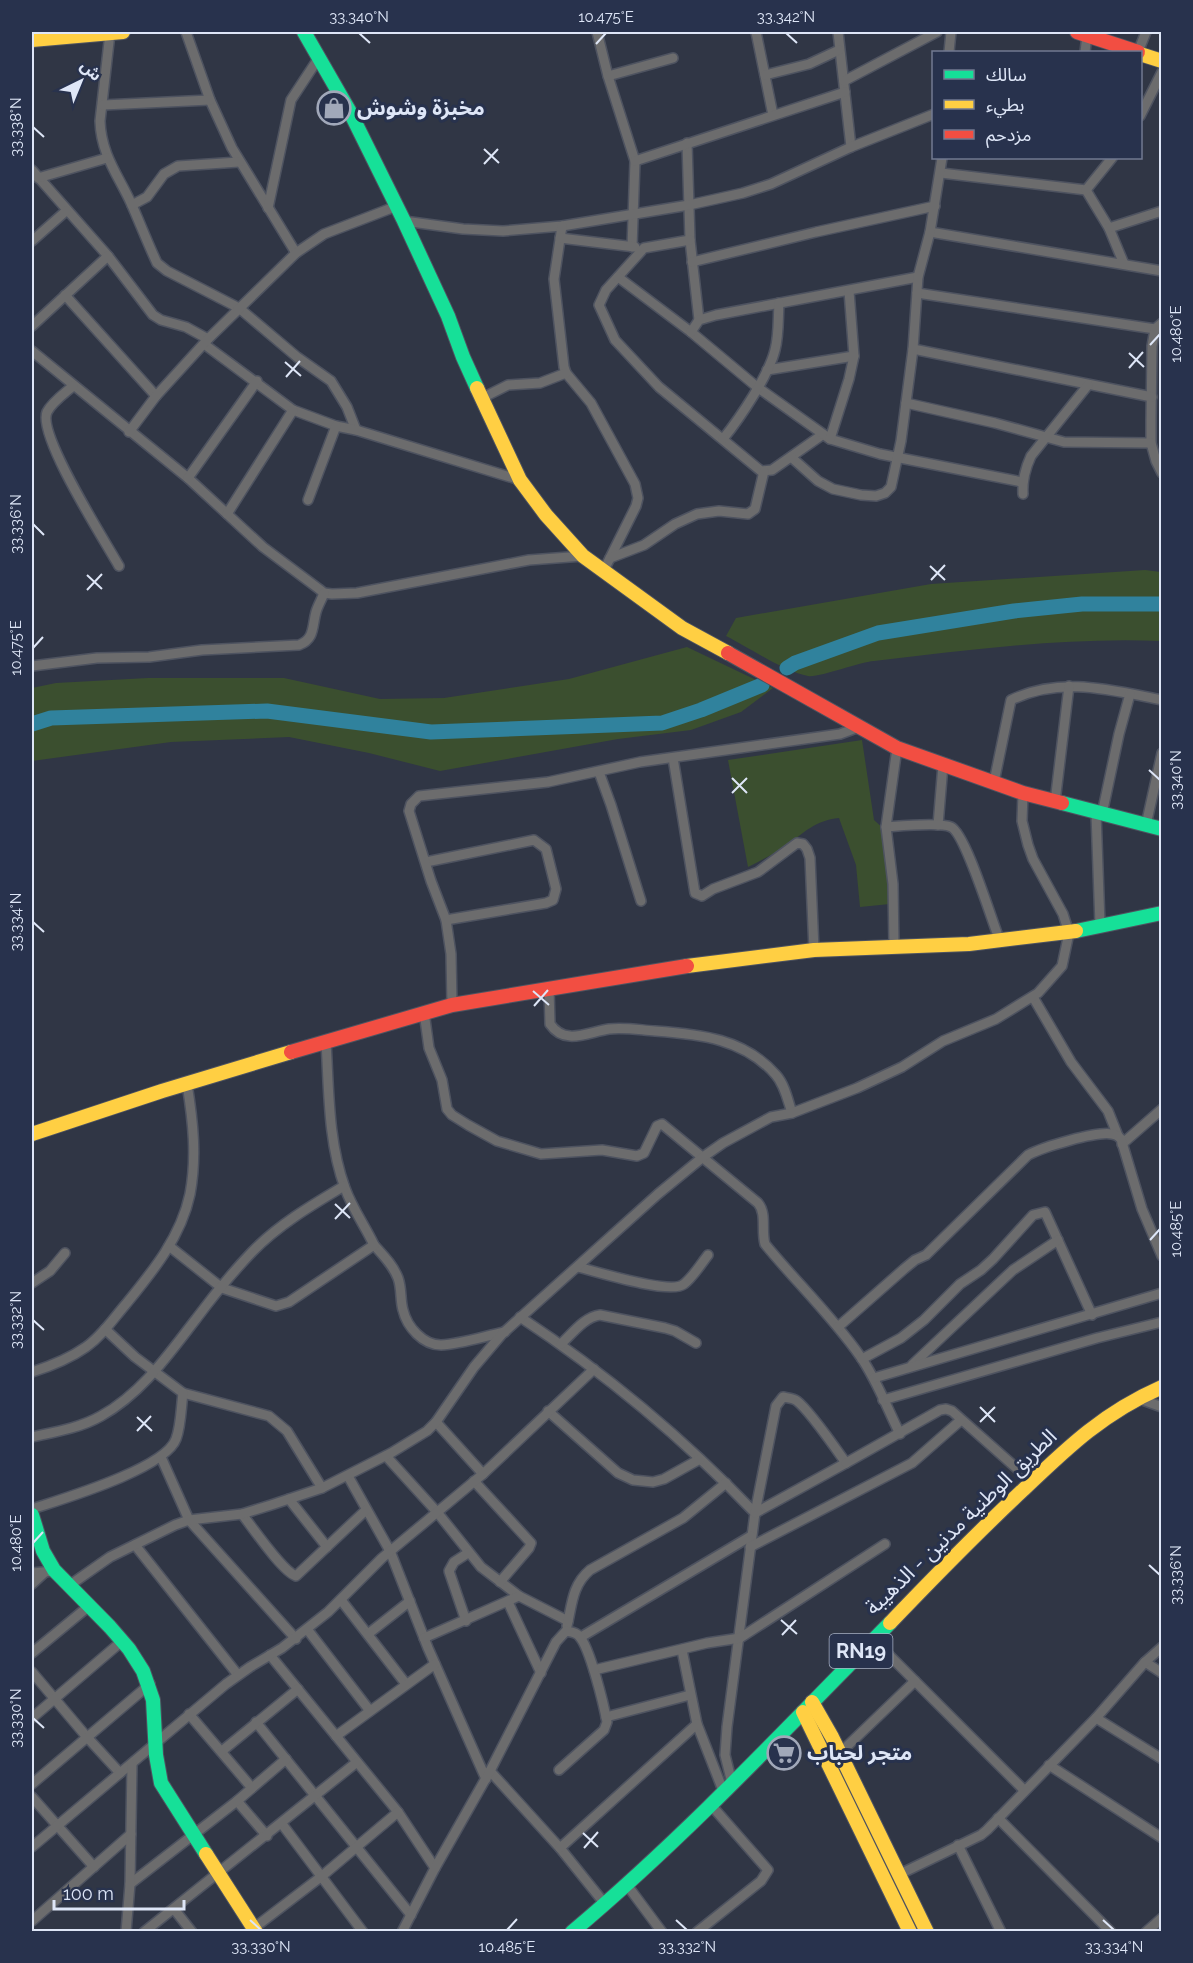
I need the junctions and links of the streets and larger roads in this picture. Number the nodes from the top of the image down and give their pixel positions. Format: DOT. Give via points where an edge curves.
graph roads {
  1 [pos="117,32"];
  2 [pos="186,32"];
  3 [pos="304,32"];
  4 [pos="597,32"];
  5 [pos="756,32"];
  6 [pos="838,32"];
  7 [pos="938,32"];
  8 [pos="951,32"];
  9 [pos="1146,32"];
  10 [pos="1082,33"];
  11 [pos="42,36"];
  12 [pos="839,50"];
  13 [pos="949,51"];
  14 [pos="1085,51"];
  15 [pos="1132,51"];
  16 [pos="1139,51"];
  17 [pos="1142,55"];
  18 [pos="673,57"];
  19 [pos="318,59"];
  20 [pos="1161,62"];
  21 [pos="1161,72"];
  22 [pos="765,75"];
  23 [pos="608,76"];
  24 [pos="844,81"];
  25 [pos="844,92"];
  26 [pos="210,100"];
  27 [pos="103,105"];
  28 [pos="1142,113"];
  29 [pos="932,114"];
  30 [pos="773,115"];
  31 [pos="687,143"];
  32 [pos="851,147"];
  33 [pos="107,158"];
  34 [pos="942,159"];
  35 [pos="1111,159"];
  36 [pos="635,160"];
  37 [pos="239,162"];
  38 [pos="941,173"];
  39 [pos="35,174"];
  40 [pos="1086,190"];
  41 [pos="689,205"];
  42 [pos="132,206"];
  43 [pos="397,206"];
  44 [pos="935,206"];
  45 [pos="268,208"];
  46 [pos="66,211"];
  47 [pos="1161,211"];
  48 [pos="634,213"];
  49 [pos="404,221"];
  50 [pos="562,226"];
  51 [pos="1109,228"];
  52 [pos="930,232"];
  53 [pos="560,237"];
  54 [pos="690,240"];
  55 [pos="32,241"];
  56 [pos="632,247"];
  57 [pos="644,248"];
  58 [pos="296,253"];
  59 [pos="108,256"];
  60 [pos="692,262"];
  61 [pos="1124,264"];
  62 [pos="1161,271"];
  63 [pos="618,277"];
  64 [pos="918,277"];
  65 [pos="849,291"];
  66 [pos="917,293"];
  67 [pos="65,296"];
  68 [pos="779,303"];
  69 [pos="239,308"];
  70 [pos="699,320"];
  71 [pos="32,326"];
  72 [pos="1158,326"];
  73 [pos="691,332"];
  74 [pos="206,341"];
  75 [pos="913,349"];
  76 [pos="32,351"];
  77 [pos="854,356"];
  78 [pos="767,370"];
  79 [pos="566,373"];
  80 [pos="257,381"];
  81 [pos="1088,385"];
  82 [pos="73,386"];
  83 [pos="757,387"];
  84 [pos="156,396"];
  85 [pos="1152,397"];
  86 [pos="482,398"];
  87 [pos="906,403"];
  88 [pos="293,410"];
  89 [pos="336,426"];
  90 [pos="356,429"];
  91 [pos="129,432"];
  92 [pos="826,437"];
  93 [pos="1045,438"];
  94 [pos="723,439"];
  95 [pos="1151,443"];
  96 [pos="899,457"];
  97 [pos="791,458"];
  98 [pos="764,471"];
  99 [pos="1161,473"];
  100 [pos="188,478"];
  101 [pos="520,480"];
  102 [pos="1022,482"];
  103 [pos="1023,494"];
  104 [pos="308,500"];
  105 [pos="227,514"];
  106 [pos="583,556"];
  107 [pos="610,558"];
  108 [pos="119,566"];
  109 [pos="603,572"];
  110 [pos="324,593"];
  111 [pos="32,666"];
  112 [pos="1069,686"];
  113 [pos="1130,694"];
  114 [pos="1161,700"];
  115 [pos="859,727"];
  116 [pos="897,748"];
  117 [pos="1161,753"];
  118 [pos="673,758"];
  119 [pos="943,765"];
  120 [pos="598,772"];
  121 [pos="994,782"];
  122 [pos="1023,793"];
  123 [pos="1054,802"];
  124 [pos="1099,814"];
  125 [pos="938,825"];
  126 [pos="1146,825"];
  127 [pos="886,827"];
  128 [pos="1161,829"];
  129 [pos="426,862"];
  130 [pos="640,901"];
  131 [pos="1161,913"];
  132 [pos="446,920"];
  133 [pos="1101,925"];
  134 [pos="1069,933"];
  135 [pos="1000,941"];
  136 [pos="894,947"];
  137 [pos="814,950"];
  138 [pos="549,989"];
  139 [pos="1033,997"];
  140 [pos="452,1005"];
  141 [pos="424,1012"];
  142 [pos="326,1042"];
  143 [pos="188,1084"];
  144 [pos="1161,1109"];
  145 [pos="792,1113"];
  146 [pos="32,1134"];
  147 [pos="1120,1140"];
  148 [pos="703,1157"];
  149 [pos="344,1186"];
  150 [pos="1058,1240"];
  151 [pos="374,1245"];
  152 [pos="169,1246"];
  153 [pos="65,1253"];
  154 [pos="708,1255"];
  155 [pos="1161,1256"];
  156 [pos="578,1267"];
  157 [pos="32,1283"];
  158 [pos="222,1288"];
  159 [pos="1161,1293"];
  160 [pos="1092,1315"];
  161 [pos="520,1317"];
  162 [pos="1161,1322"];
  163 [pos="838,1327"];
  164 [pos="105,1329"];
  165 [pos="505,1332"];
  166 [pos="696,1343"];
  167 [pos="561,1344"];
  168 [pos="862,1359"];
  169 [pos="910,1367"];
  170 [pos="594,1369"];
  171 [pos="32,1372"];
  172 [pos="155,1372"];
  173 [pos="874,1378"];
  174 [pos="1161,1387"];
  175 [pos="183,1393"];
  176 [pos="1137,1398"];
  177 [pos="883,1400"];
  178 [pos="1161,1407"];
  179 [pos="548,1411"];
  180 [pos="961,1420"];
  181 [pos="436,1422"];
  182 [pos="900,1434"];
  183 [pos="32,1437"];
  184 [pos="386,1456"];
  185 [pos="161,1457"];
  186 [pos="700,1459"];
  187 [pos="846,1463"];
  188 [pos="483,1474"];
  189 [pos="348,1476"];
  190 [pos="474,1481"];
  191 [pos="1031,1481"];
  192 [pos="726,1483"];
  193 [pos="322,1488"];
  194 [pos="289,1499"];
  195 [pos="32,1509"];
  196 [pos="366,1510"];
  197 [pos="437,1512"];
  198 [pos="755,1513"];
  199 [pos="242,1514"];
  200 [pos="32,1515"];
  201 [pos="189,1520"];
  202 [pos="751,1536"];
  203 [pos="885,1544"];
  204 [pos="135,1545"];
  205 [pos="327,1547"];
  206 [pos="750,1547"];
  207 [pos="390,1551"];
  208 [pos="468,1553"];
  209 [pos="50,1571"];
  210 [pos="32,1573"];
  211 [pos="500,1582"];
  212 [pos="32,1584"];
  213 [pos="70,1585"];
  214 [pos="519,1596"];
  215 [pos="341,1600"];
  216 [pos="410,1601"];
  217 [pos="507,1602"];
  218 [pos="89,1606"];
  219 [pos="466,1621"];
  220 [pos="568,1621"];
  221 [pos="307,1629"];
  222 [pos="566,1631"];
  223 [pos="368,1634"];
  224 [pos="581,1637"];
  225 [pos="424,1638"];
  226 [pos="740,1638"];
  227 [pos="296,1639"];
  228 [pos="873,1639"];
  229 [pos="122,1642"];
  230 [pos="1161,1647"];
  231 [pos="682,1650"];
  232 [pos="32,1653"];
  233 [pos="270,1655"];
  234 [pos="1145,1662"];
  235 [pos="435,1664"];
  236 [pos="594,1670"];
  237 [pos="32,1672"];
  238 [pos="541,1673"];
  239 [pos="1161,1673"];
  240 [pos="238,1675"];
  241 [pos="915,1682"];
  242 [pos="406,1683"];
  243 [pos="150,1684"];
  244 [pos="298,1689"];
  245 [pos="690,1695"];
  246 [pos="54,1698"];
  247 [pos="807,1707"];
  248 [pos="370,1711"];
  249 [pos="189,1714"];
  250 [pos="606,1717"];
  251 [pos="32,1718"];
  252 [pos="1096,1718"];
  253 [pos="256,1722"];
  254 [pos="697,1724"];
  255 [pos="86,1736"];
  256 [pos="336,1736"];
  257 [pos="156,1743"];
  258 [pos="222,1751"];
  259 [pos="840,1753"];
  260 [pos="286,1759"];
  261 [pos="1161,1759"];
  262 [pos="357,1762"];
  263 [pos="132,1764"];
  264 [pos="1049,1765"];
  265 [pos="559,1770"];
  266 [pos="120,1773"];
  267 [pos="488,1775"];
  268 [pos="32,1784"];
  269 [pos="252,1788"];
  270 [pos="728,1788"];
  271 [pos="1024,1790"];
  272 [pos="32,1797"];
  273 [pos="315,1797"];
  274 [pos="237,1802"];
  275 [pos="711,1805"];
  276 [pos="398,1812"];
  277 [pos="998,1818"];
  278 [pos="282,1824"];
  279 [pos="57,1827"];
  280 [pos="131,1834"];
  281 [pos="193,1836"];
  282 [pos="267,1836"];
  283 [pos="1161,1838"];
  284 [pos="958,1845"];
  285 [pos="32,1847"];
  286 [pos="356,1847"];
  287 [pos="560,1848"];
  288 [pos="94,1867"];
  289 [pos="435,1868"];
  290 [pos="218,1874"];
  291 [pos="900,1874"];
  292 [pos="322,1876"];
  293 [pos="130,1884"];
  294 [pos="627,1885"];
  295 [pos="605,1904"];
  296 [pos="174,1909"];
  297 [pos="411,1915"];
  298 [pos="1161,1918"];
  299 [pos="32,1921"];
  300 [pos="126,1928"];
  301 [pos="255,1930"];
  302 [pos="118,1932"];
  303 [pos="144,1932"];
  304 [pos="192,1932"];
  305 [pos="363,1932"];
  306 [pos="402,1932"];
  307 [pos="572,1932"];
  308 [pos="662,1932"];
  309 [pos="697,1932"];
  310 [pos="910,1932"];
  311 [pos="927,1932"];
  312 [pos="1001,1932"];
  313 [pos="1111,1932"];
  314 [pos="1146,1932"];
  1 -- 11 [label="street"];
  1 -- 27 [label="street"];
  2 -- 26 [label="street"];
  3 -- 19 [label="street"];
  4 -- 23 [label="street"];
  5 -- 22 [label="street"];
  6 -- 12 [label="street"];
  7 -- 24 [label="street"];
  8 -- 13 [label="street"];
  9 -- 16 [label="street"];
  10 -- 14 [label="street"];
  10 -- 15 [label="street"];
  12 -- 22 [label="street" via="809,64"];
  12 -- 24 [label="street"];
  17 -- 20 [label="street"];
  18 -- 23 [label="street"];
  19 -- 43 [label="street" via="350,112"];
  19 -- 45 [label="street" via="291,100"];
  21 -- 28 [label="street"];
  22 -- 30 [label="street"];
  23 -- 36 [label="street"];
  24 -- 25 [label="street"];
  25 -- 30 [label="street"];
  25 -- 32 [label="street"];
  26 -- 27 [label="street"];
  26 -- 37 [label="street"];
  27 -- 33 [label="street" via="101,135"];
  29 -- 32 [label="street"];
  30 -- 31 [label="street"];
  31 -- 36 [label="street"];
  31 -- 41 [label="street"];
  32 -- 41 [label="street" via="771,184"];
  33 -- 39 [label="street"];
  33 -- 42 [label="street"];
  34 -- 38 [label="street"];
  35 -- 40 [label="street"];
  36 -- 48 [label="street"];
  37 -- 42 [label="street" via="178,166 164,174 147,197"];
  37 -- 45 [label="street"];
  38 -- 40 [label="street"];
  38 -- 44 [label="street"];
  39 -- 46 [label="street"];
  40 -- 51 [label="street"];
  41 -- 48 [label="street"];
  41 -- 54 [label="street"];
  42 -- 69 [label="street" via="157,263"];
  43 -- 49 [label="street"];
  43 -- 58 [label="street" via="324,234"];
  44 -- 52 [label="street"];
  44 -- 60 [label="street"];
  45 -- 58 [label="street"];
  46 -- 55 [label="street"];
  46 -- 59 [label="street"];
  47 -- 51 [label="street"];
  48 -- 50 [label="street"];
  48 -- 56 [label="street"];
  49 -- 50 [label="street" via="485,231"];
  49 -- 86 [label="street"];
  50 -- 53 [label="street"];
  51 -- 61 [label="street"];
  52 -- 61 [label="street"];
  52 -- 64 [label="street"];
  53 -- 56 [label="street"];
  53 -- 79 [label="street" via="554,279"];
  54 -- 57 [label="street"];
  54 -- 60 [label="street"];
  56 -- 57 [label="street"];
  57 -- 63 [label="street"];
  58 -- 69 [label="street"];
  59 -- 67 [label="street"];
  59 -- 74 [label="street" via="156,318 186,327"];
  60 -- 70 [label="street"];
  61 -- 62 [label="street"];
  63 -- 73 [label="street"];
  63 -- 94 [label="street" via="599,303 611,333 659,387"];
  64 -- 65 [label="street"];
  64 -- 66 [label="street"];
  65 -- 68 [label="street"];
  65 -- 77 [label="street"];
  66 -- 72 [label="street"];
  66 -- 75 [label="street"];
  67 -- 71 [label="street"];
  67 -- 84 [label="street"];
  68 -- 70 [label="street"];
  68 -- 78 [label="street" via="775,350"];
  69 -- 74 [label="street"];
  69 -- 90 [label="street" via="331,381"];
  70 -- 73 [label="street"];
  72 -- 85 [label="street" via="1152,346"];
  73 -- 83 [label="street"];
  74 -- 80 [label="street"];
  74 -- 84 [label="street"];
  75 -- 81 [label="street"];
  75 -- 87 [label="street"];
  76 -- 82 [label="street"];
  77 -- 78 [label="street"];
  77 -- 92 [label="street"];
  78 -- 83 [label="street"];
  79 -- 86 [label="street" via="540,383 508,385"];
  79 -- 107 [label="street" via="591,404 637,492 636,506"];
  80 -- 88 [label="street"];
  80 -- 100 [label="street"];
  81 -- 85 [label="street"];
  81 -- 93 [label="street"];
  82 -- 91 [label="street"];
  82 -- 108 [label="street" via="48,411 48,432"];
  83 -- 92 [label="street"];
  83 -- 94 [label="street"];
  84 -- 91 [label="street"];
  85 -- 95 [label="street"];
  86 -- 101 [label="street"];
  87 -- 93 [label="street"];
  87 -- 96 [label="street"];
  88 -- 89 [label="street"];
  88 -- 105 [label="street"];
  89 -- 90 [label="street"];
  89 -- 104 [label="street"];
  90 -- 101 [label="street"];
  91 -- 100 [label="street"];
  92 -- 96 [label="street"];
  92 -- 97 [label="street"];
  93 -- 95 [label="street" via="1082,443"];
  93 -- 102 [label="street" via="1031,456"];
  94 -- 98 [label="street"];
  95 -- 99 [label="street"];
  96 -- 97 [label="street" via="891,488 876,496 833,489"];
  96 -- 102 [label="street"];
  97 -- 98 [label="street"];
  98 -- 107 [label="street" via="755,509 748,514 697,514 644,545"];
  100 -- 105 [label="street"];
  101 -- 106 [label="street"];
  102 -- 103 [label="street"];
  105 -- 110 [label="street"];
  106 -- 109 [label="street"];
  106 -- 110 [label="street" via="529,560 344,594"];
  107 -- 109 [label="street"];
  109 -- 115 [label="street" via="681,628"];
  110 -- 111 [label="street" via="312,634 299,645"];
  112 -- 113 [label="street"];
  112 -- 121 [label="street" via="1029,691 1011,700"];
  112 -- 123 [label="street"];
  113 -- 114 [label="street"];
  113 -- 124 [label="street"];
  115 -- 116 [label="street"];
  115 -- 118 [label="street" via="840,734"];
  116 -- 119 [label="street"];
  116 -- 127 [label="street"];
  117 -- 126 [label="street"];
  118 -- 120 [label="street"];
  118 -- 137 [label="street" via="695,893 702,896 758,872 797,843 803,844 810,858"];
  119 -- 121 [label="street"];
  119 -- 125 [label="street"];
  120 -- 129 [label="street" via="500,789 419,796 410,810"];
  120 -- 130 [label="street"];
  121 -- 122 [label="street"];
  122 -- 123 [label="street"];
  122 -- 134 [label="street" via="1024,834"];
  123 -- 124 [label="street"];
  124 -- 126 [label="street"];
  124 -- 133 [label="street"];
  125 -- 127 [label="street"];
  125 -- 135 [label="street" via="953,828 962,839"];
  126 -- 128 [label="street"];
  127 -- 136 [label="street" via="893,885"];
  129 -- 132 [label="street"];
  129 -- 132 [label="street" via="534,840 546,849 556,889 553,900"];
  131 -- 133 [label="street"];
  132 -- 140 [label="street"];
  133 -- 134 [label="street"];
  134 -- 135 [label="street"];
  134 -- 139 [label="street" via="1062,966"];
  135 -- 136 [label="street"];
  136 -- 137 [label="street"];
  137 -- 138 [label="street" via="721,960"];
  138 -- 140 [label="street"];
  138 -- 145 [label="street" via="550,1024 560,1035 627,1028 729,1041 777,1076"];
  139 -- 145 [label="street" via="996,1019 943,1041 902,1067"];
  139 -- 147 [label="street" via="1071,1062 1113,1119"];
  140 -- 141 [label="street"];
  141 -- 142 [label="street"];
  141 -- 148 [label="street" via="429,1048 442,1080 447,1108 452,1115 497,1141 546,1155 602,1150 641,1155 657,1126 662,1125"];
  142 -- 143 [label="street"];
  142 -- 149 [label="street" via="333,1135"];
  143 -- 146 [label="street"];
  143 -- 152 [label="street" via="194,1165 186,1210"];
  144 -- 147 [label="street"];
  145 -- 148 [label="street" via="771,1117"];
  147 -- 155 [label="street"];
  147 -- 163 [label="street" via="1111,1134 1071,1140 1028,1155 934,1248"];
  148 -- 156 [label="street"];
  148 -- 163 [label="street" via="763,1209 765,1244"];
  149 -- 151 [label="street"];
  149 -- 158 [label="street" via="265,1240"];
  150 -- 160 [label="street"];
  150 -- 168 [label="street" via="1045,1212 1033,1215 993,1259 960,1284 924,1320"];
  150 -- 169 [label="street" via="1013,1270"];
  151 -- 158 [label="street" via="284,1305 276,1306"];
  151 -- 165 [label="street" via="399,1280 402,1310 419,1336 439,1345"];
  152 -- 158 [label="street"];
  152 -- 164 [label="street" via="142,1286"];
  153 -- 157 [label="street" via="50,1271"];
  154 -- 156 [label="street" via="684,1285 677,1288"];
  156 -- 161 [label="street"];
  158 -- 172 [label="street"];
  159 -- 160 [label="street"];
  160 -- 169 [label="street"];
  161 -- 165 [label="street"];
  161 -- 167 [label="street"];
  162 -- 177 [label="street"];
  163 -- 168 [label="street"];
  164 -- 171 [label="street" via="76,1354"];
  164 -- 172 [label="street"];
  165 -- 181 [label="street" via="474,1367"];
  166 -- 167 [label="street" via="675,1331 600,1315 586,1320"];
  167 -- 170 [label="street"];
  168 -- 173 [label="street"];
  169 -- 173 [label="street"];
  170 -- 179 [label="street"];
  170 -- 186 [label="street"];
  172 -- 175 [label="street"];
  172 -- 183 [label="street" via="128,1398 100,1417"];
  173 -- 177 [label="street"];
  174 -- 176 [label="street, الطريق الوطنية مدنين - الذهيبة / RN19"];
  175 -- 185 [label="street" via="176,1439"];
  175 -- 193 [label="street" via="269,1416 287,1431"];
  176 -- 178 [label="street"];
  176 -- 191 [label="street, الطريق الوطنية مدنين - الذهيبة / RN19" via="1093,1426"];
  177 -- 182 [label="street"];
  179 -- 186 [label="street" via="618,1473 633,1480 664,1479"];
  179 -- 188 [label="street"];
  180 -- 182 [label="street" via="952,1411 940,1410"];
  180 -- 191 [label="street"];
  180 -- 206 [label="street" via="912,1462"];
  181 -- 184 [label="street"];
  181 -- 188 [label="street"];
  182 -- 187 [label="street"];
  184 -- 189 [label="street"];
  184 -- 197 [label="street"];
  185 -- 195 [label="street" via="94,1489"];
  185 -- 201 [label="street"];
  186 -- 192 [label="street"];
  187 -- 198 [label="street"];
  187 -- 198 [label="street" via="799,1402 783,1397 776,1406"];
  188 -- 190 [label="street"];
  189 -- 193 [label="street"];
  189 -- 196 [label="street"];
  190 -- 197 [label="street"];
  190 -- 211 [label="street" via="530,1540 529,1548"];
  191 -- 228 [label="street, الطريق الوطنية مدنين - الذهيبة / RN19"];
  192 -- 198 [label="street"];
  192 -- 220 [label="street" via="683,1518 582,1576"];
  193 -- 194 [label="street"];
  194 -- 199 [label="street"];
  194 -- 205 [label="street"];
  196 -- 205 [label="street"];
  196 -- 207 [label="street"];
  197 -- 207 [label="street"];
  197 -- 208 [label="street"];
  198 -- 202 [label="street"];
  199 -- 201 [label="street"];
  199 -- 205 [label="street" via="294,1576"];
  200 -- 209 [label="street"];
  201 -- 204 [label="street"];
  201 -- 227 [label="street"];
  202 -- 206 [label="street"];
  202 -- 224 [label="street"];
  203 -- 226 [label="street"];
  204 -- 213 [label="street"];
  204 -- 240 [label="street"];
  206 -- 226 [label="street"];
  207 -- 215 [label="street"];
  207 -- 216 [label="street"];
  208 -- 211 [label="street"];
  208 -- 219 [label="street" via="454,1562 449,1571"];
  209 -- 210 [label="street"];
  209 -- 212 [label="street"];
  209 -- 213 [label="street"];
  211 -- 214 [label="street"];
  213 -- 218 [label="street"];
  214 -- 217 [label="street"];
  214 -- 220 [label="street"];
  215 -- 221 [label="street"];
  215 -- 223 [label="street"];
  216 -- 223 [label="street"];
  216 -- 225 [label="street"];
  217 -- 219 [label="street"];
  217 -- 238 [label="street"];
  218 -- 229 [label="street"];
  218 -- 232 [label="street"];
  219 -- 225 [label="street"];
  220 -- 222 [label="street"];
  221 -- 227 [label="street"];
  221 -- 248 [label="street"];
  222 -- 224 [label="street"];
  222 -- 238 [label="street"];
  223 -- 242 [label="street"];
  224 -- 236 [label="street"];
  225 -- 235 [label="street"];
  226 -- 231 [label="street"];
  226 -- 270 [label="street" via="727,1728"];
  227 -- 233 [label="street"];
  228 -- 241 [label="street"];
  228 -- 247 [label="street, الطريق الوطنية مدنين - الذهيبة / RN19"];
  229 -- 243 [label="street"];
  229 -- 246 [label="street"];
  230 -- 234 [label="street"];
  231 -- 236 [label="street"];
  231 -- 245 [label="street"];
  233 -- 240 [label="street"];
  233 -- 244 [label="street"];
  234 -- 239 [label="street"];
  234 -- 252 [label="street"];
  235 -- 242 [label="street"];
  235 -- 267 [label="street"];
  236 -- 250 [label="street"];
  237 -- 246 [label="street"];
  238 -- 267 [label="street"];
  240 -- 249 [label="street"];
  241 -- 259 [label="street"];
  241 -- 271 [label="street"];
  242 -- 248 [label="street"];
  243 -- 255 [label="street"];
  243 -- 257 [label="street"];
  244 -- 253 [label="street"];
  244 -- 256 [label="street"];
  245 -- 250 [label="street"];
  245 -- 254 [label="street"];
  246 -- 251 [label="street"];
  246 -- 255 [label="street"];
  247 -- 259 [label="street"];
  247 -- 270 [label="street, الطريق الوطنية مدنين - الذهيبة / RN19"];
  247 -- 310 [label="street"];
  248 -- 256 [label="street"];
  249 -- 257 [label="street"];
  249 -- 258 [label="street"];
  250 -- 265 [label="street" via="604,1730"];
  252 -- 261 [label="street"];
  252 -- 264 [label="street"];
  253 -- 258 [label="street"];
  253 -- 260 [label="street"];
  254 -- 270 [label="street"];
  254 -- 287 [label="street"];
  255 -- 266 [label="street"];
  255 -- 268 [label="street"];
  256 -- 262 [label="street"];
  257 -- 263 [label="street"];
  257 -- 281 [label="street" via="160,1783"];
  258 -- 269 [label="street"];
  259 -- 291 [label="street"];
  260 -- 269 [label="street"];
  260 -- 273 [label="street"];
  262 -- 273 [label="street"];
  262 -- 276 [label="street"];
  263 -- 266 [label="street"];
  263 -- 280 [label="street"];
  264 -- 271 [label="street"];
  264 -- 283 [label="street"];
  266 -- 279 [label="street"];
  267 -- 287 [label="street"];
  267 -- 289 [label="street"];
  269 -- 274 [label="street"];
  270 -- 275 [label="street, الطريق الوطنية مدنين - الذهيبة / RN19"];
  271 -- 277 [label="street"];
  272 -- 279 [label="street"];
  273 -- 278 [label="street"];
  273 -- 286 [label="street"];
  274 -- 281 [label="street"];
  274 -- 282 [label="street"];
  275 -- 294 [label="street, الطريق الوطنية مدنين - الذهيبة / RN19"];
  275 -- 309 [label="street" via="768,1870 761,1881"];
  276 -- 286 [label="street"];
  276 -- 289 [label="street"];
  277 -- 284 [label="street" via="981,1835"];
  277 -- 313 [label="street"];
  278 -- 282 [label="street"];
  278 -- 292 [label="street"];
  279 -- 285 [label="street"];
  279 -- 288 [label="street"];
  280 -- 288 [label="street"];
  280 -- 293 [label="street"];
  281 -- 290 [label="street"];
  281 -- 293 [label="street"];
  282 -- 290 [label="street"];
  284 -- 291 [label="street"];
  284 -- 312 [label="street"];
  286 -- 292 [label="street"];
  286 -- 297 [label="street"];
  287 -- 295 [label="street"];
  288 -- 299 [label="street"];
  289 -- 297 [label="street"];
  290 -- 296 [label="street"];
  290 -- 301 [label="street"];
  291 -- 311 [label="street"];
  292 -- 301 [label="street"];
  292 -- 305 [label="street"];
  293 -- 300 [label="street"];
  294 -- 295 [label="street, الطريق الوطنية مدنين - الذهيبة / RN19"];
  294 -- 308 [label="street"];
  295 -- 307 [label="street, الطريق الوطنية مدنين - الذهيبة / RN19"];
  296 -- 303 [label="street"];
  296 -- 304 [label="street"];
  297 -- 306 [label="street"];
  298 -- 314 [label="street"];
  300 -- 302 [label="street"];
}
